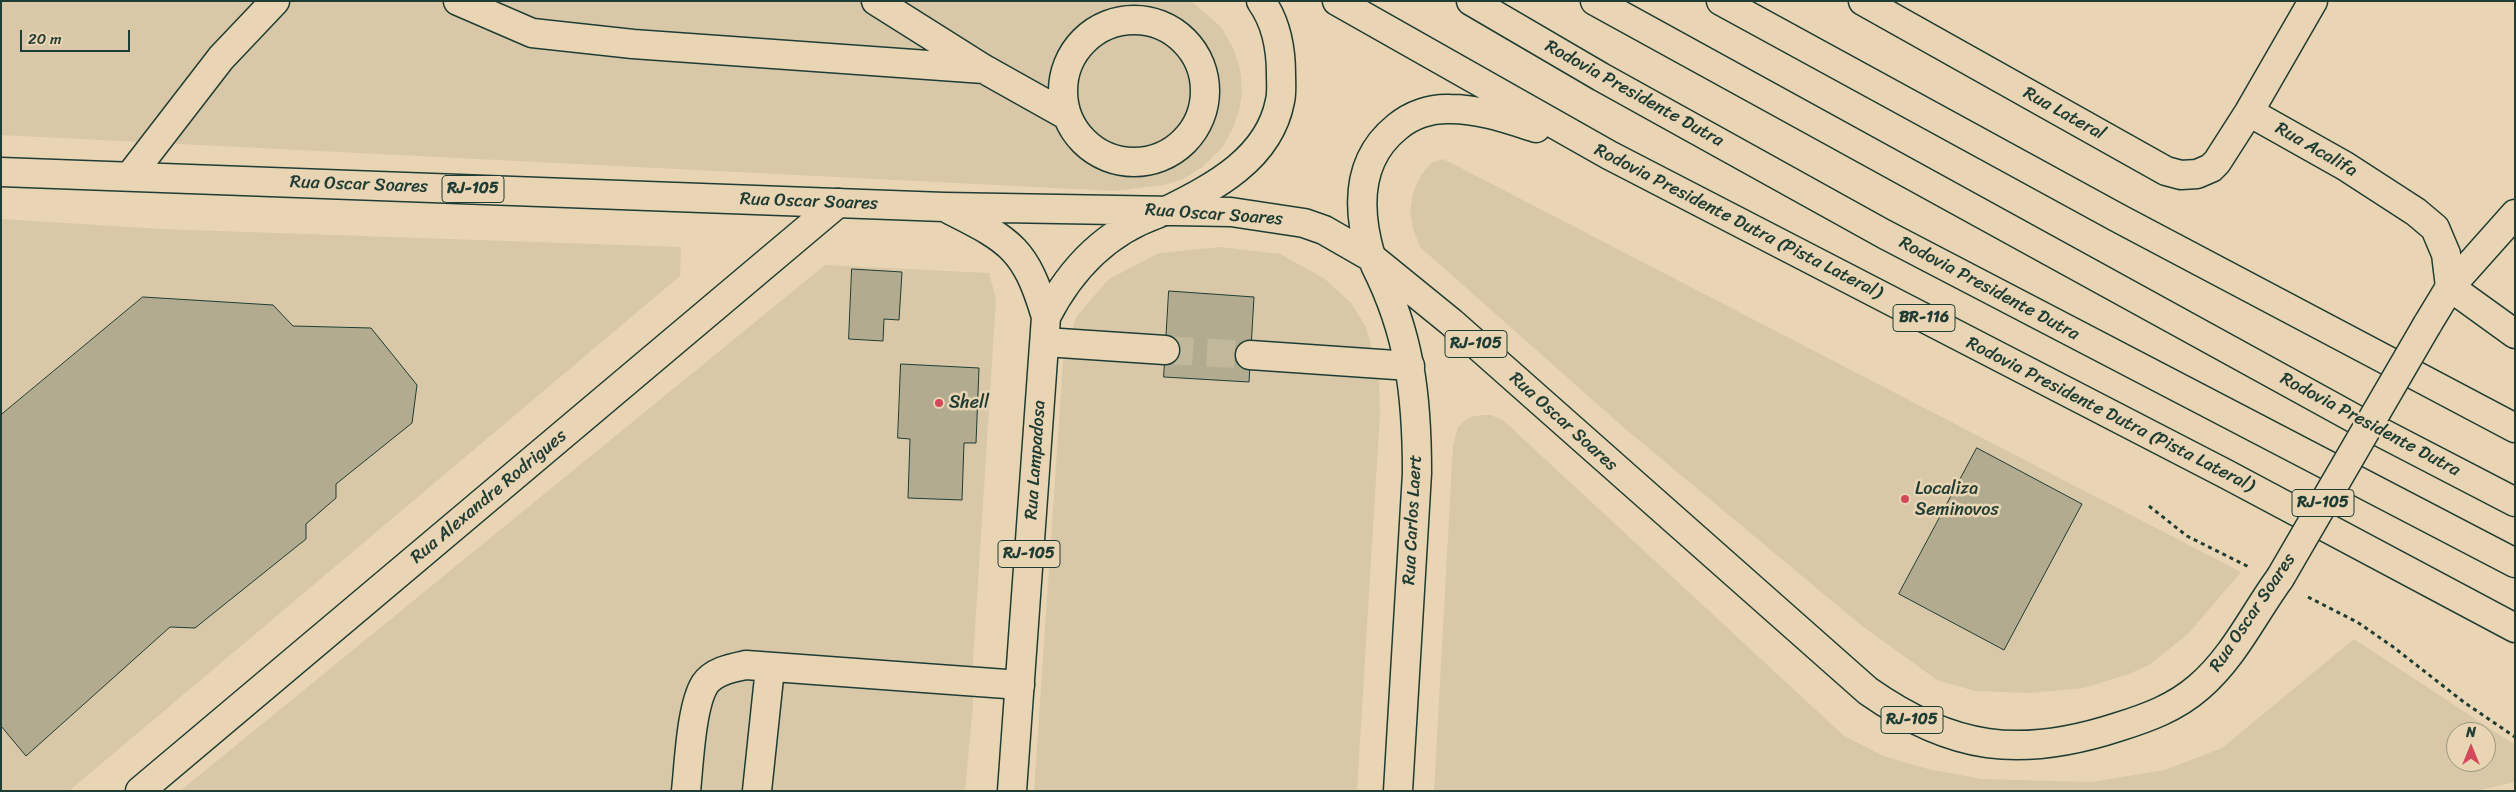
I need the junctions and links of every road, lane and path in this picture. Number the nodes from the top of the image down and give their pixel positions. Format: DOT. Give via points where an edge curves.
graph roads {
  1 [pos="275,1"];
  2 [pos="458,1"];
  3 [pos="876,1"];
  4 [pos="1261,1"];
  5 [pos="1337,1"];
  6 [pos="1471,1"];
  7 [pos="1595,1"];
  8 [pos="1721,1"];
  9 [pos="1862,1"];
  10 [pos="2313,1"];
  11 [pos="984,69"];
  12 [pos="2249,112"];
  13 [pos="1066,115"];
  14 [pos="1609,156"];
  15 [pos="1,172"];
  16 [pos="130,176"];
  17 [pos="838,203"];
  18 [pos="944,207"];
  19 [pos="1166,211"];
  20 [pos="2515,214"];
  21 [pos="1371,257"];
  22 [pos="2450,288"];
  23 [pos="1046,330"];
  24 [pos="2515,334"];
  25 [pos="1166,350"];
  26 [pos="1250,355"];
  27 [pos="1410,366"];
  28 [pos="2515,428"];
  29 [pos="2515,502"];
  30 [pos="2149,506"];
  31 [pos="2515,563"];
  32 [pos="2247,566"];
  33 [pos="2302,594"];
  34 [pos="2515,628"];
  35 [pos="770,668"];
  36 [pos="1020,685"];
  37 [pos="2515,737"];
  38 [pos="140,791"];
  39 [pos="686,791"];
  40 [pos="757,791"];
  41 [pos="1012,791"];
  42 [pos="1398,791"];
  1 -- 16 [label="main road" via="221,58"];
  2 -- 11 [label="main road" via="532,33 633,44"];
  3 -- 11 [label="main road"];
  4 -- 19 [label="main road" via="1268,10 1276,33 1281,60 1280,100 1271,130 1250,158 1216,186"];
  5 -- 14 [label="main road, Rodovia Presidente Dutra (Pista Lateral) / BR-116"];
  6 -- 31 [label="main road, Rodovia Presidente Dutra" via="1884,234"];
  7 -- 29 [label="main road, Rodovia Presidente Dutra" via="2357,420"];
  8 -- 28 [label="main road" via="2109,214"];
  9 -- 12 [label="main road, Rua Lateral" via="2173,173 2190,175 2211,168"];
  10 -- 12 [label="main road"];
  11 -- 13 [label="main road"];
  12 -- 22 [label="main road, Rua Acalifa" via="2345,166 2435,228 2446,254"];
  13 -- 13 [label="main road" via="1062,84 1072,54 1095,31 1125,20 1157,23 1184,39 1202,66 1206,98 1196,128 1173,151 1143,162 1111,159 1084,142"];
  14 -- 21 [label="main road, Rua Carlos Laert" via="1493,114 1449,108 1416,115 1389,133 1369,162 1361,209"];
  14 -- 34 [label="main road, Rodovia Presidente Dutra (Pista Lateral) / BR-116"];
  15 -- 16 [label="main road, Rua Oscar Soares / RJ-105"];
  16 -- 17 [label="main road, Rua Oscar Soares / RJ-105"];
  17 -- 18 [label="main road, Rua Oscar Soares / RJ-105"];
  17 -- 38 [label="main road, Rua Alexandre Rodrigues"];
  18 -- 19 [label="main road, Rua Oscar Soares / RJ-105"];
  18 -- 23 [label="main road, Rua Lampadosa / RJ-105" via="1011,245 1028,267"];
  19 -- 21 [label="main road, Rua Oscar Soares / RJ-105" via="1260,215 1304,223 1324,230"];
  19 -- 23 [label="main road" via="1128,226 1100,246 1075,272 1056,299"];
  20 -- 22 [label="main road, Rua Oscar Soares / RJ-105"];
  21 -- 22 [label="main road, Rua Oscar Soares / RJ-105, bridge" via="1451,322 1844,673 1906,717 1964,739 1996,744 2053,744 2082,738 2164,710 2198,688 2220,666 2280,578"];
  21 -- 27 [label="main road, Rua Carlos Laert" via="1396,310"];
  22 -- 24 [label="main road"];
  23 -- 25 [label="main road"];
  23 -- 36 [label="main road, Rua Lampadosa / RJ-105"];
  26 -- 27 [label="main road"];
  27 -- 42 [label="main road, Rua Carlos Laert" via="1416,426 1416,473"];
  30 -- 32 [label="path" via="2187,536"];
  33 -- 37 [label="path" via="2357,622"];
  35 -- 36 [label="main road"];
  35 -- 39 [label="main road" via="746,665 728,669 705,684 698,701"];
  35 -- 40 [label="main road"];
  36 -- 41 [label="main road, Rua Lampadosa / RJ-105"];
}
